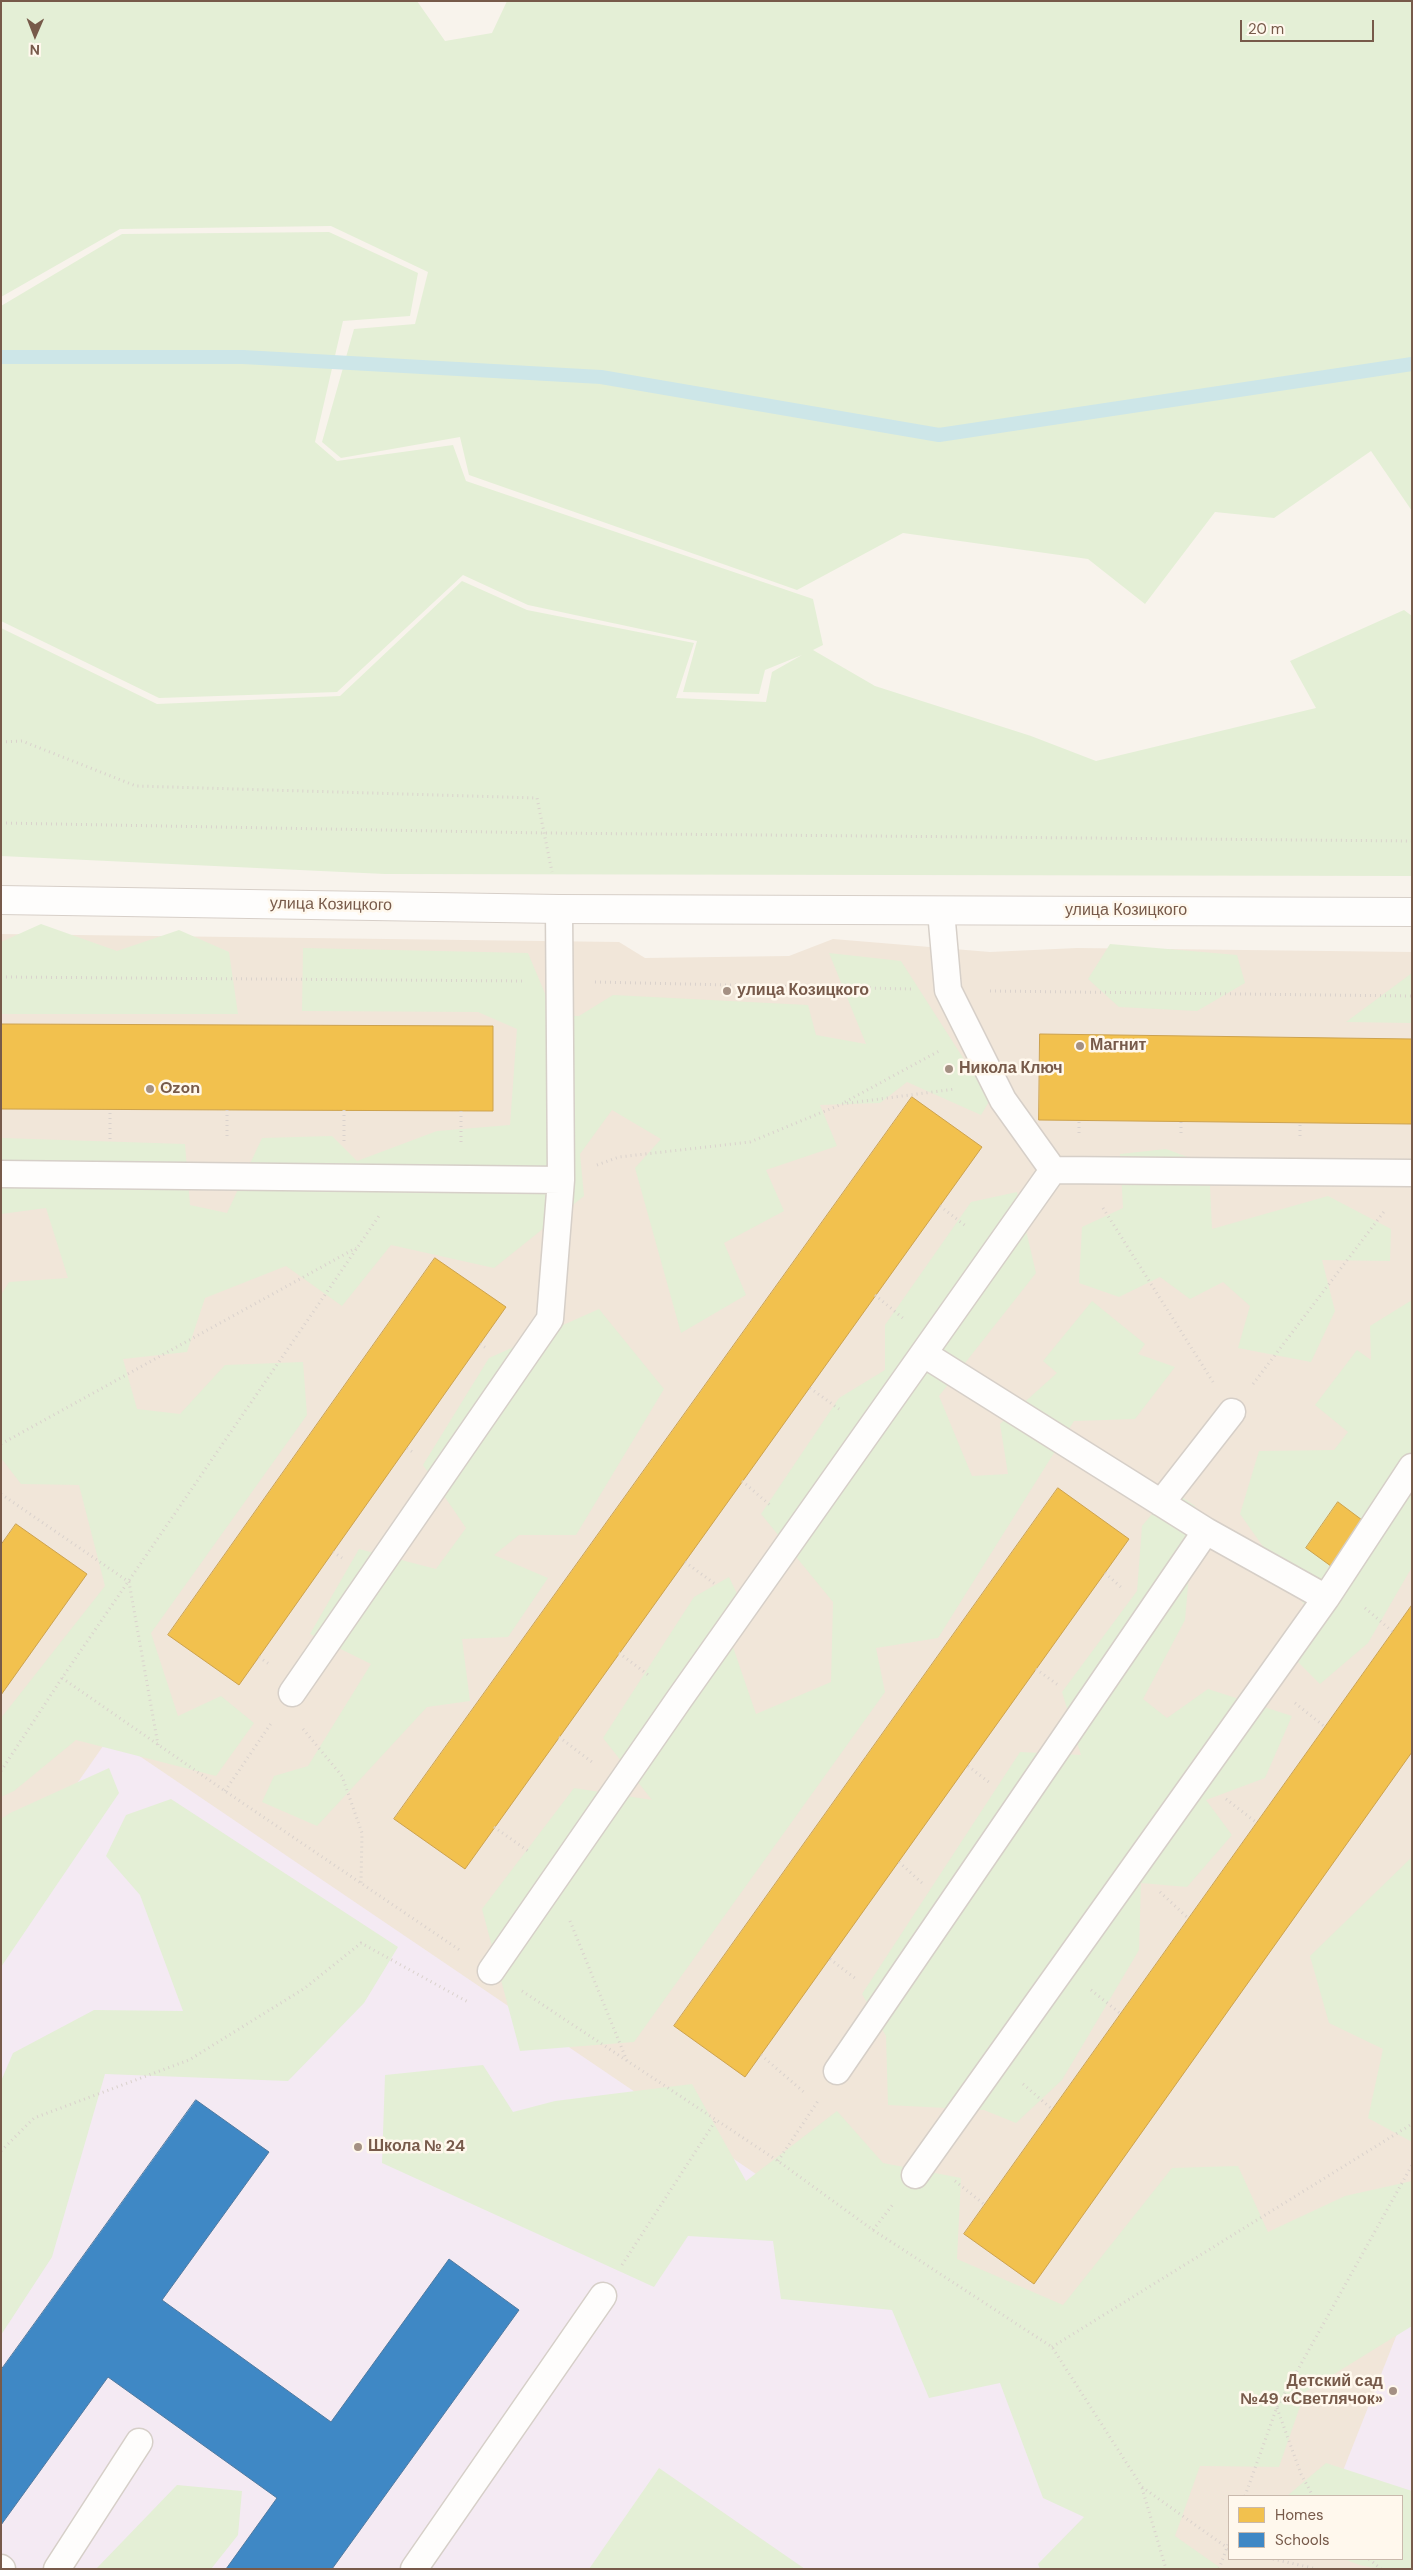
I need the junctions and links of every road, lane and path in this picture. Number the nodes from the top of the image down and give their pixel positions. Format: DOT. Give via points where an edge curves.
graph roads {
  1 [pos="1,742"];
  2 [pos="1,822"];
  3 [pos="544,833"];
  4 [pos="1412,841"];
  5 [pos="1,900"];
  6 [pos="559,908"];
  7 [pos="941,911"];
  8 [pos="1412,912"];
  9 [pos="1,977"];
  10 [pos="558,981"];
  11 [pos="948,990"];
  12 [pos="1412,996"];
  13 [pos="970,1034"];
  14 [pos="996,1084"];
  15 [pos="842,1104"];
  16 [pos="1079,1121"];
  17 [pos="1053,1170"];
  18 [pos="1079,1170"];
  19 [pos="1412,1173"];
  20 [pos="1,1174"];
  21 [pos="404,1178"];
  22 [pos="561,1180"];
  23 [pos="1388,1206"];
  24 [pos="357,1248"];
  25 [pos="924,1354"];
  26 [pos="1232,1412"];
  27 [pos="1,1444"];
  28 [pos="1412,1467"];
  29 [pos="1,1494"];
  30 [pos="1161,1503"];
  31 [pos="1206,1531"];
  32 [pos="129,1582"];
  33 [pos="1326,1598"];
  34 [pos="62,1678"];
  35 [pos="286,1703"];
  36 [pos="158,1745"];
  37 [pos="1,1771"];
  38 [pos="225,1791"];
  39 [pos="554,1881"];
  40 [pos="361,1883"];
  41 [pos="491,1971"];
  42 [pos="761,2055"];
  43 [pos="627,2061"];
  44 [pos="837,2071"];
  45 [pos="816,2103"];
  46 [pos="716,2120"];
  47 [pos="1412,2124"];
  48 [pos="1,2151"];
  49 [pos="778,2161"];
  50 [pos="1412,2166"];
  51 [pos="915,2175"];
  52 [pos="603,2296"];
  53 [pos="1052,2347"];
  54 [pos="1277,2407"];
  55 [pos="139,2442"];
  56 [pos="1142,2487"];
  57 [pos="1246,2495"];
  58 [pos="1312,2495"];
  59 [pos="1228,2548"];
  60 [pos="1277,2560"];
  61 [pos="1370,2560"];
  62 [pos="57,2569"];
  63 [pos="414,2569"];
  64 [pos="1166,2569"];
  65 [pos="1220,2569"];
  66 [pos="1317,2569"];
  67 [pos="1381,2569"];
  1 -- 3 [label="path" via="22,741 136,786 537,798"];
  2 -- 3 [label="path"];
  3 -- 4 [label="path"];
  3 -- 6 [label="path"];
  5 -- 6 [label="street, улица Козицкого"];
  6 -- 7 [label="street, улица Козицкого"];
  6 -- 10 [label="lane"];
  7 -- 8 [label="street, улица Козицкого"];
  7 -- 11 [label="lane"];
  9 -- 10 [label="path"];
  10 -- 11 [label="path"];
  10 -- 22 [label="lane"];
  11 -- 12 [label="path"];
  11 -- 13 [label="lane"];
  13 -- 14 [label="lane"];
  13 -- 15 [label="path"];
  14 -- 15 [label="path"];
  14 -- 17 [label="lane"];
  15 -- 22 [label="path" via="750,1142 619,1157"];
  16 -- 18 [label="path"];
  17 -- 18 [label="lane"];
  17 -- 25 [label="lane"];
  18 -- 19 [label="lane"];
  18 -- 26 [label="path"];
  20 -- 21 [label="lane"];
  21 -- 22 [label="lane"];
  21 -- 24 [label="path"];
  22 -- 35 [label="lane" via="550,1318"];
  23 -- 26 [label="path"];
  24 -- 27 [label="path"];
  24 -- 32 [label="path"];
  25 -- 30 [label="lane"];
  25 -- 39 [label="lane"];
  26 -- 30 [label="lane"];
  28 -- 33 [label="lane"];
  29 -- 32 [label="path"];
  30 -- 31 [label="lane"];
  31 -- 33 [label="lane"];
  31 -- 44 [label="lane"];
  32 -- 34 [label="path"];
  32 -- 36 [label="path"];
  33 -- 51 [label="lane"];
  34 -- 36 [label="path"];
  34 -- 37 [label="path"];
  35 -- 38 [label="path"];
  35 -- 40 [label="path" via="342,1776 362,1833"];
  36 -- 38 [label="path"];
  38 -- 40 [label="path"];
  39 -- 41 [label="lane"];
  39 -- 43 [label="path"];
  40 -- 41 [label="path"];
  41 -- 43 [label="path"];
  41 -- 48 [label="path" via="468,2002 361,1944 305,1988 189,2060 34,2118"];
  42 -- 45 [label="path"];
  43 -- 46 [label="path"];
  44 -- 45 [label="path"];
  45 -- 49 [label="path"];
  46 -- 49 [label="path"];
  46 -- 52 [label="path"];
  47 -- 53 [label="path"];
  49 -- 53 [label="path" via="873,2230"];
  50 -- 54 [label="path"];
  52 -- 63 [label="lane"];
  53 -- 56 [label="path"];
  54 -- 57 [label="path"];
  54 -- 58 [label="path" via="1301,2474"];
  55 -- 62 [label="lane"];
  56 -- 59 [label="path"];
  56 -- 64 [label="path"];
  59 -- 65 [label="path"];
  60 -- 66 [label="path"];
  61 -- 67 [label="path"];
}
